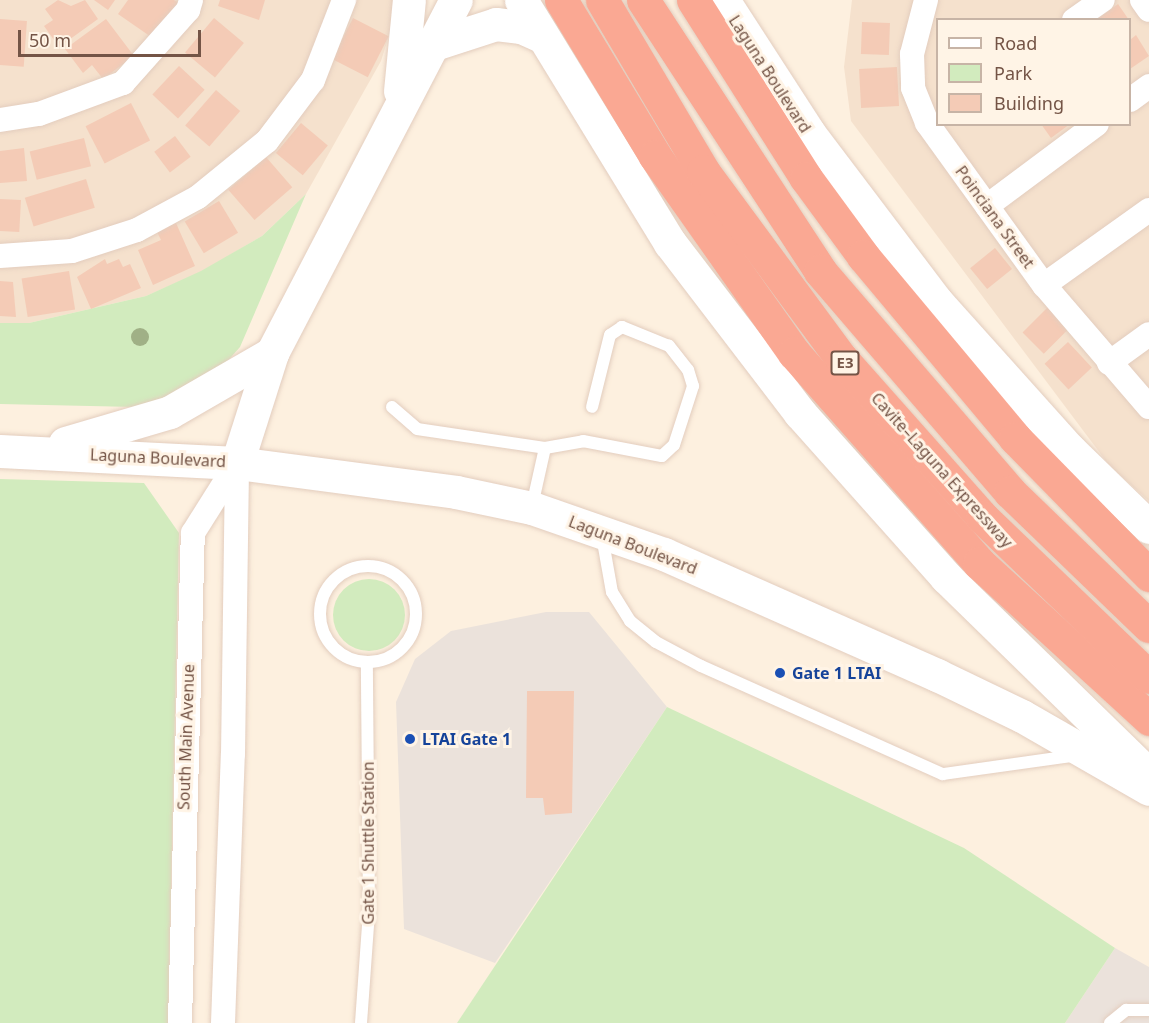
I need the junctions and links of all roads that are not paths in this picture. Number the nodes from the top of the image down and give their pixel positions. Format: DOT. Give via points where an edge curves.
graph roads {
  1 [pos="191,0"];
  2 [pos="344,0"];
  3 [pos="409,0"];
  4 [pos="456,0"];
  5 [pos="521,0"];
  6 [pos="561,0"];
  7 [pos="602,0"];
  8 [pos="643,0"];
  9 [pos="693,0"];
  10 [pos="723,0"];
  11 [pos="730,0"];
  12 [pos="926,0"];
  13 [pos="1103,0"];
  14 [pos="1142,0"];
  15 [pos="1149,10"];
  16 [pos="1077,18"];
  17 [pos="742,34"];
  18 [pos="541,36"];
  19 [pos="431,45"];
  20 [pos="1149,86"];
  21 [pos="1131,99"];
  22 [pos="399,105"];
  23 [pos="0,120"];
  24 [pos="1094,126"];
  25 [pos="987,206"];
  26 [pos="1149,210"];
  27 [pos="0,256"];
  28 [pos="1044,285"];
  29 [pos="1149,334"];
  30 [pos="272,353"];
  31 [pos="1109,363"];
  32 [pos="392,407"];
  33 [pos="592,407"];
  34 [pos="1149,407"];
  35 [pos="544,448"];
  36 [pos="16,451"];
  37 [pos="237,463"];
  38 [pos="532,508"];
  39 [pos="1149,527"];
  40 [pos="602,529"];
  41 [pos="1149,576"];
  42 [pos="1149,626"];
  43 [pos="367,663"];
  44 [pos="1149,677"];
  45 [pos="1149,719"];
  46 [pos="1089,754"];
  47 [pos="1149,774"];
  48 [pos="1149,789"];
  49 [pos="1149,1010"];
  50 [pos="180,1023"];
  51 [pos="223,1023"];
  52 [pos="361,1023"];
  53 [pos="1110,1023"];
  1 -- 23 [label="street" via="188,10 123,83 39,114"];
  2 -- 27 [label="street" via="313,80 267,141 198,197 137,230 72,251"];
  3 -- 22 [label="main road"];
  4 -- 19 [label="main road"];
  5 -- 18 [label="main road"];
  6 -- 45 [label="highway" via="654,156 794,353 979,563"];
  7 -- 44 [label="highway, Cavite–Laguna Expressway / E3" via="703,171 841,358 982,517"];
  8 -- 42 [label="highway, E3" via="820,271 1010,492"];
  9 -- 41 [label="highway" via="806,178 863,256 1015,438"];
  10 -- 17 [label="main road, Laguna Boulevard"];
  11 -- 17 [label="main road"];
  12 -- 25 [label="street, Poinciana Street" via="912,54 913,88 927,123"];
  13 -- 16 [label="street"];
  14 -- 15 [label="street"];
  17 -- 39 [label="main road, Laguna Boulevard" via="839,175 937,302 1054,433"];
  18 -- 19 [label="main road" via="521,27 496,24"];
  18 -- 47 [label="main road" via="670,243 800,413 946,577"];
  19 -- 22 [label="main road"];
  20 -- 21 [label="street"];
  22 -- 30 [label="main road"];
  24 -- 25 [label="street"];
  25 -- 28 [label="street, Poinciana Street"];
  26 -- 28 [label="street"];
  28 -- 31 [label="street, Poinciana Street"];
  29 -- 31 [label="street"];
  30 -- 36 [label="main road" via="170,412"];
  30 -- 37 [label="main road"];
  31 -- 34 [label="street, Poinciana Street"];
  32 -- 35 [label="lane" via="417,429"];
  33 -- 35 [label="lane" via="610,335 622,327 669,346 688,370 693,386 674,445 662,456 584,441"];
  35 -- 38 [label="lane"];
  36 -- 37 [label="main road, Laguna Boulevard"];
  37 -- 38 [label="main road, Laguna Boulevard" via="456,492"];
  37 -- 50 [label="street, South Main Avenue" via="193,533"];
  37 -- 51 [label="street" via="233,754"];
  38 -- 40 [label="main road, Laguna Boulevard"];
  40 -- 46 [label="main road, Laguna Boulevard" via="937,675"];
  40 -- 46 [label="lane" via="607,574 619,606 642,633 701,666 943,774"];
  43 -- 43 [label="lane" via="384,660 404,646 416,616 406,584 386,570 370,566 345,572 332,582 320,614 330,645 343,656"];
  43 -- 52 [label="lane, Gate 1 Shuttle Station" via="369,911"];
  46 -- 48 [label="main road, Laguna Boulevard"];
  49 -- 53 [label="lane" via="1126,1010"];
}
